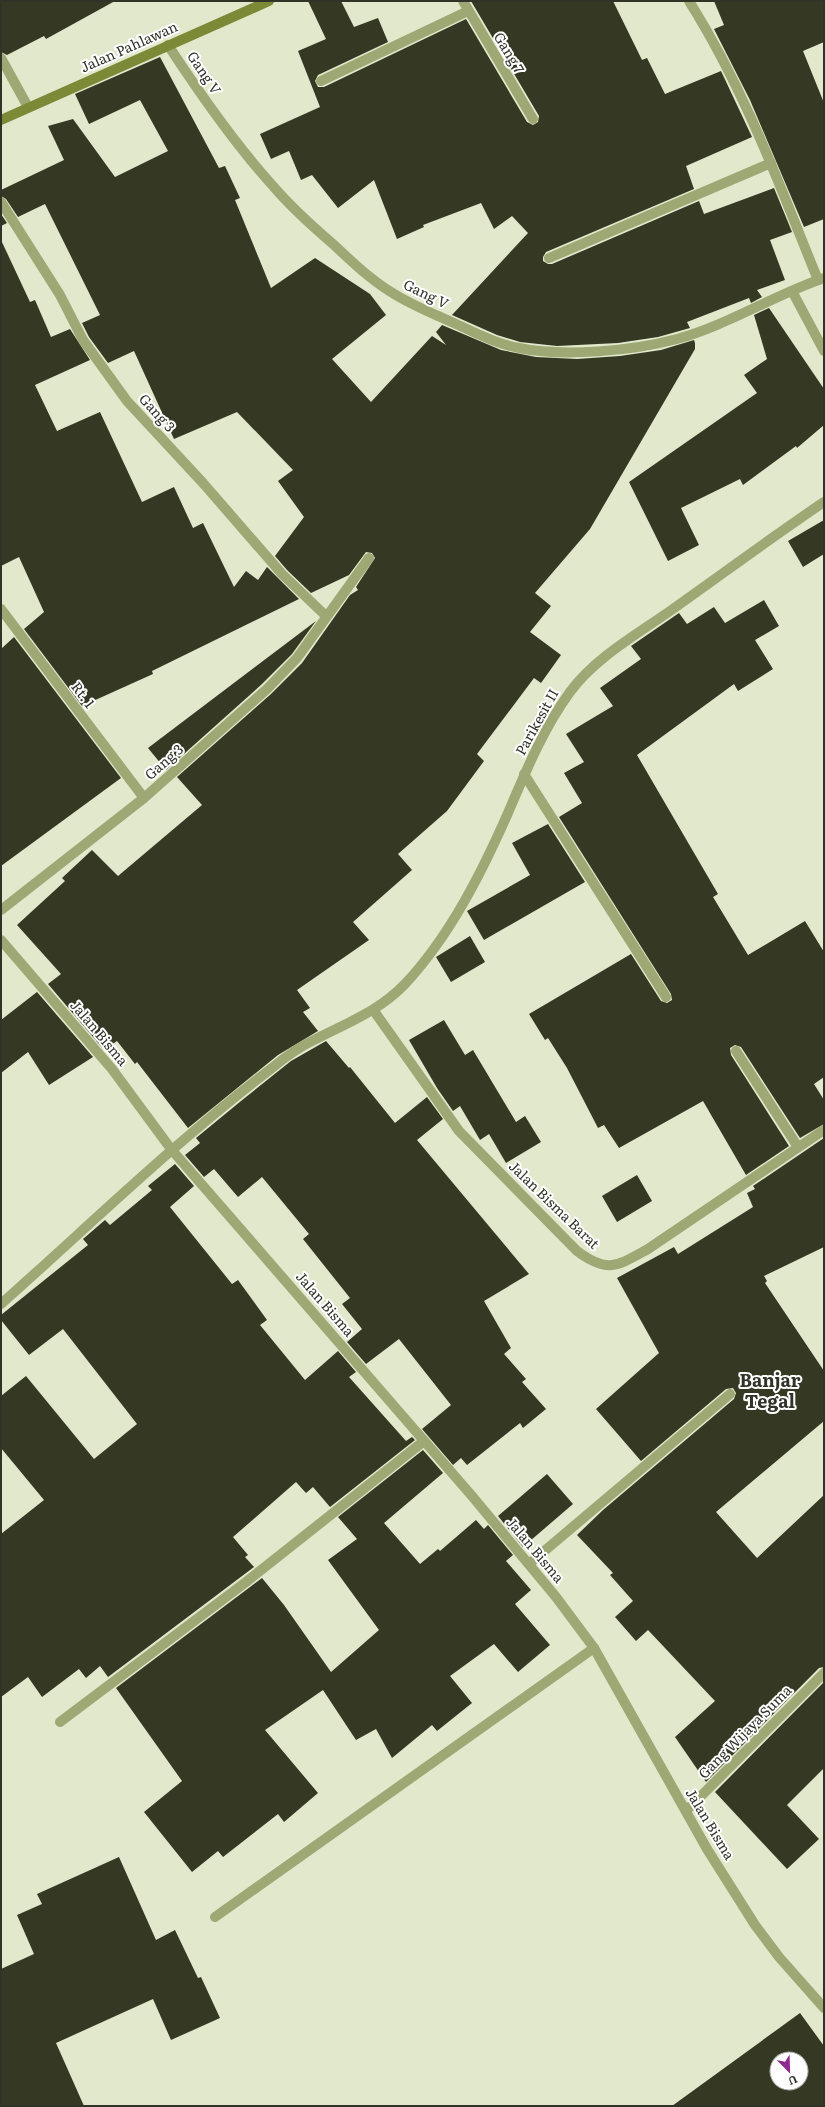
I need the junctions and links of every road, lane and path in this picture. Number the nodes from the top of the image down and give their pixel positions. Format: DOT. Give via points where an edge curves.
graph roads {
  1 [pos="269,1"];
  2 [pos="463,1"];
  3 [pos="689,1"];
  4 [pos="468,12"];
  5 [pos="168,46"];
  6 [pos="1,58"];
  7 [pos="321,81"];
  8 [pos="28,107"];
  9 [pos="532,119"];
  10 [pos="1,120"];
  11 [pos="771,163"];
  12 [pos="1,202"];
  13 [pos="549,258"];
  14 [pos="821,279"];
  15 [pos="792,291"];
  16 [pos="824,351"];
  17 [pos="824,502"];
  18 [pos="369,558"];
  19 [pos="1,608"];
  20 [pos="326,616"];
  21 [pos="524,774"];
  22 [pos="144,798"];
  23 [pos="1,910"];
  24 [pos="1,940"];
  25 [pos="666,997"];
  26 [pos="374,1011"];
  27 [pos="736,1051"];
  28 [pos="824,1130"];
  29 [pos="798,1147"];
  30 [pos="171,1149"];
  31 [pos="1,1304"];
  32 [pos="730,1394"];
  33 [pos="424,1441"];
  34 [pos="528,1564"];
  35 [pos="594,1648"];
  36 [pos="824,1673"];
  37 [pos="60,1722"];
  38 [pos="686,1811"];
  39 [pos="216,1917"];
  40 [pos="824,2007"];
  1 -- 5 [label="main road, Jalan Pahlawan"];
  2 -- 4 [label="street, Gang 7"];
  3 -- 11 [label="street" via="726,63"];
  4 -- 7 [label="street"];
  4 -- 9 [label="street, Gang 7"];
  5 -- 8 [label="main road, Jalan Pahlawan"];
  5 -- 15 [label="street, Gang V" via="200,93 273,187 314,227 390,292 484,337 519,348 568,352 615,350 677,339"];
  6 -- 8 [label="street"];
  8 -- 10 [label="main road, Jalan Pahlawan"];
  11 -- 13 [label="street"];
  11 -- 14 [label="street"];
  12 -- 20 [label="street, Gang 3" via="60,295 83,340 127,401 204,483 282,574"];
  14 -- 15 [label="street, Gang V"];
  15 -- 16 [label="street"];
  17 -- 21 [label="street, Parikesit II" via="604,657 571,690 549,723"];
  18 -- 20 [label="street, Gang 3"];
  19 -- 22 [label="street, Rt. 1"];
  20 -- 22 [label="street, Gang 3" via="296,658 267,690"];
  21 -- 25 [label="street"];
  21 -- 26 [label="street, Parikesit II" via="473,884 451,922 407,982"];
  22 -- 23 [label="street, Gang 3"];
  24 -- 30 [label="street, Jalan Bisma" via="112,1069"];
  26 -- 29 [label="street, Jalan Bisma Barat" via="459,1131 577,1251 592,1262 607,1266 622,1263"];
  26 -- 30 [label="street" via="312,1040 274,1066"];
  27 -- 29 [label="street"];
  28 -- 29 [label="street, Jalan Bisma Barat"];
  30 -- 31 [label="street"];
  30 -- 33 [label="street, Jalan Bisma"];
  32 -- 34 [label="street"];
  33 -- 34 [label="street, Jalan Bisma"];
  33 -- 37 [label="street" via="252,1577"];
  34 -- 35 [label="street, Jalan Bisma"];
  35 -- 38 [label="street, Jalan Bisma"];
  35 -- 39 [label="street"];
  36 -- 38 [label="street, Gang Wijaya Suma"];
  38 -- 40 [label="street, Jalan Bisma" via="755,1925"];
}
